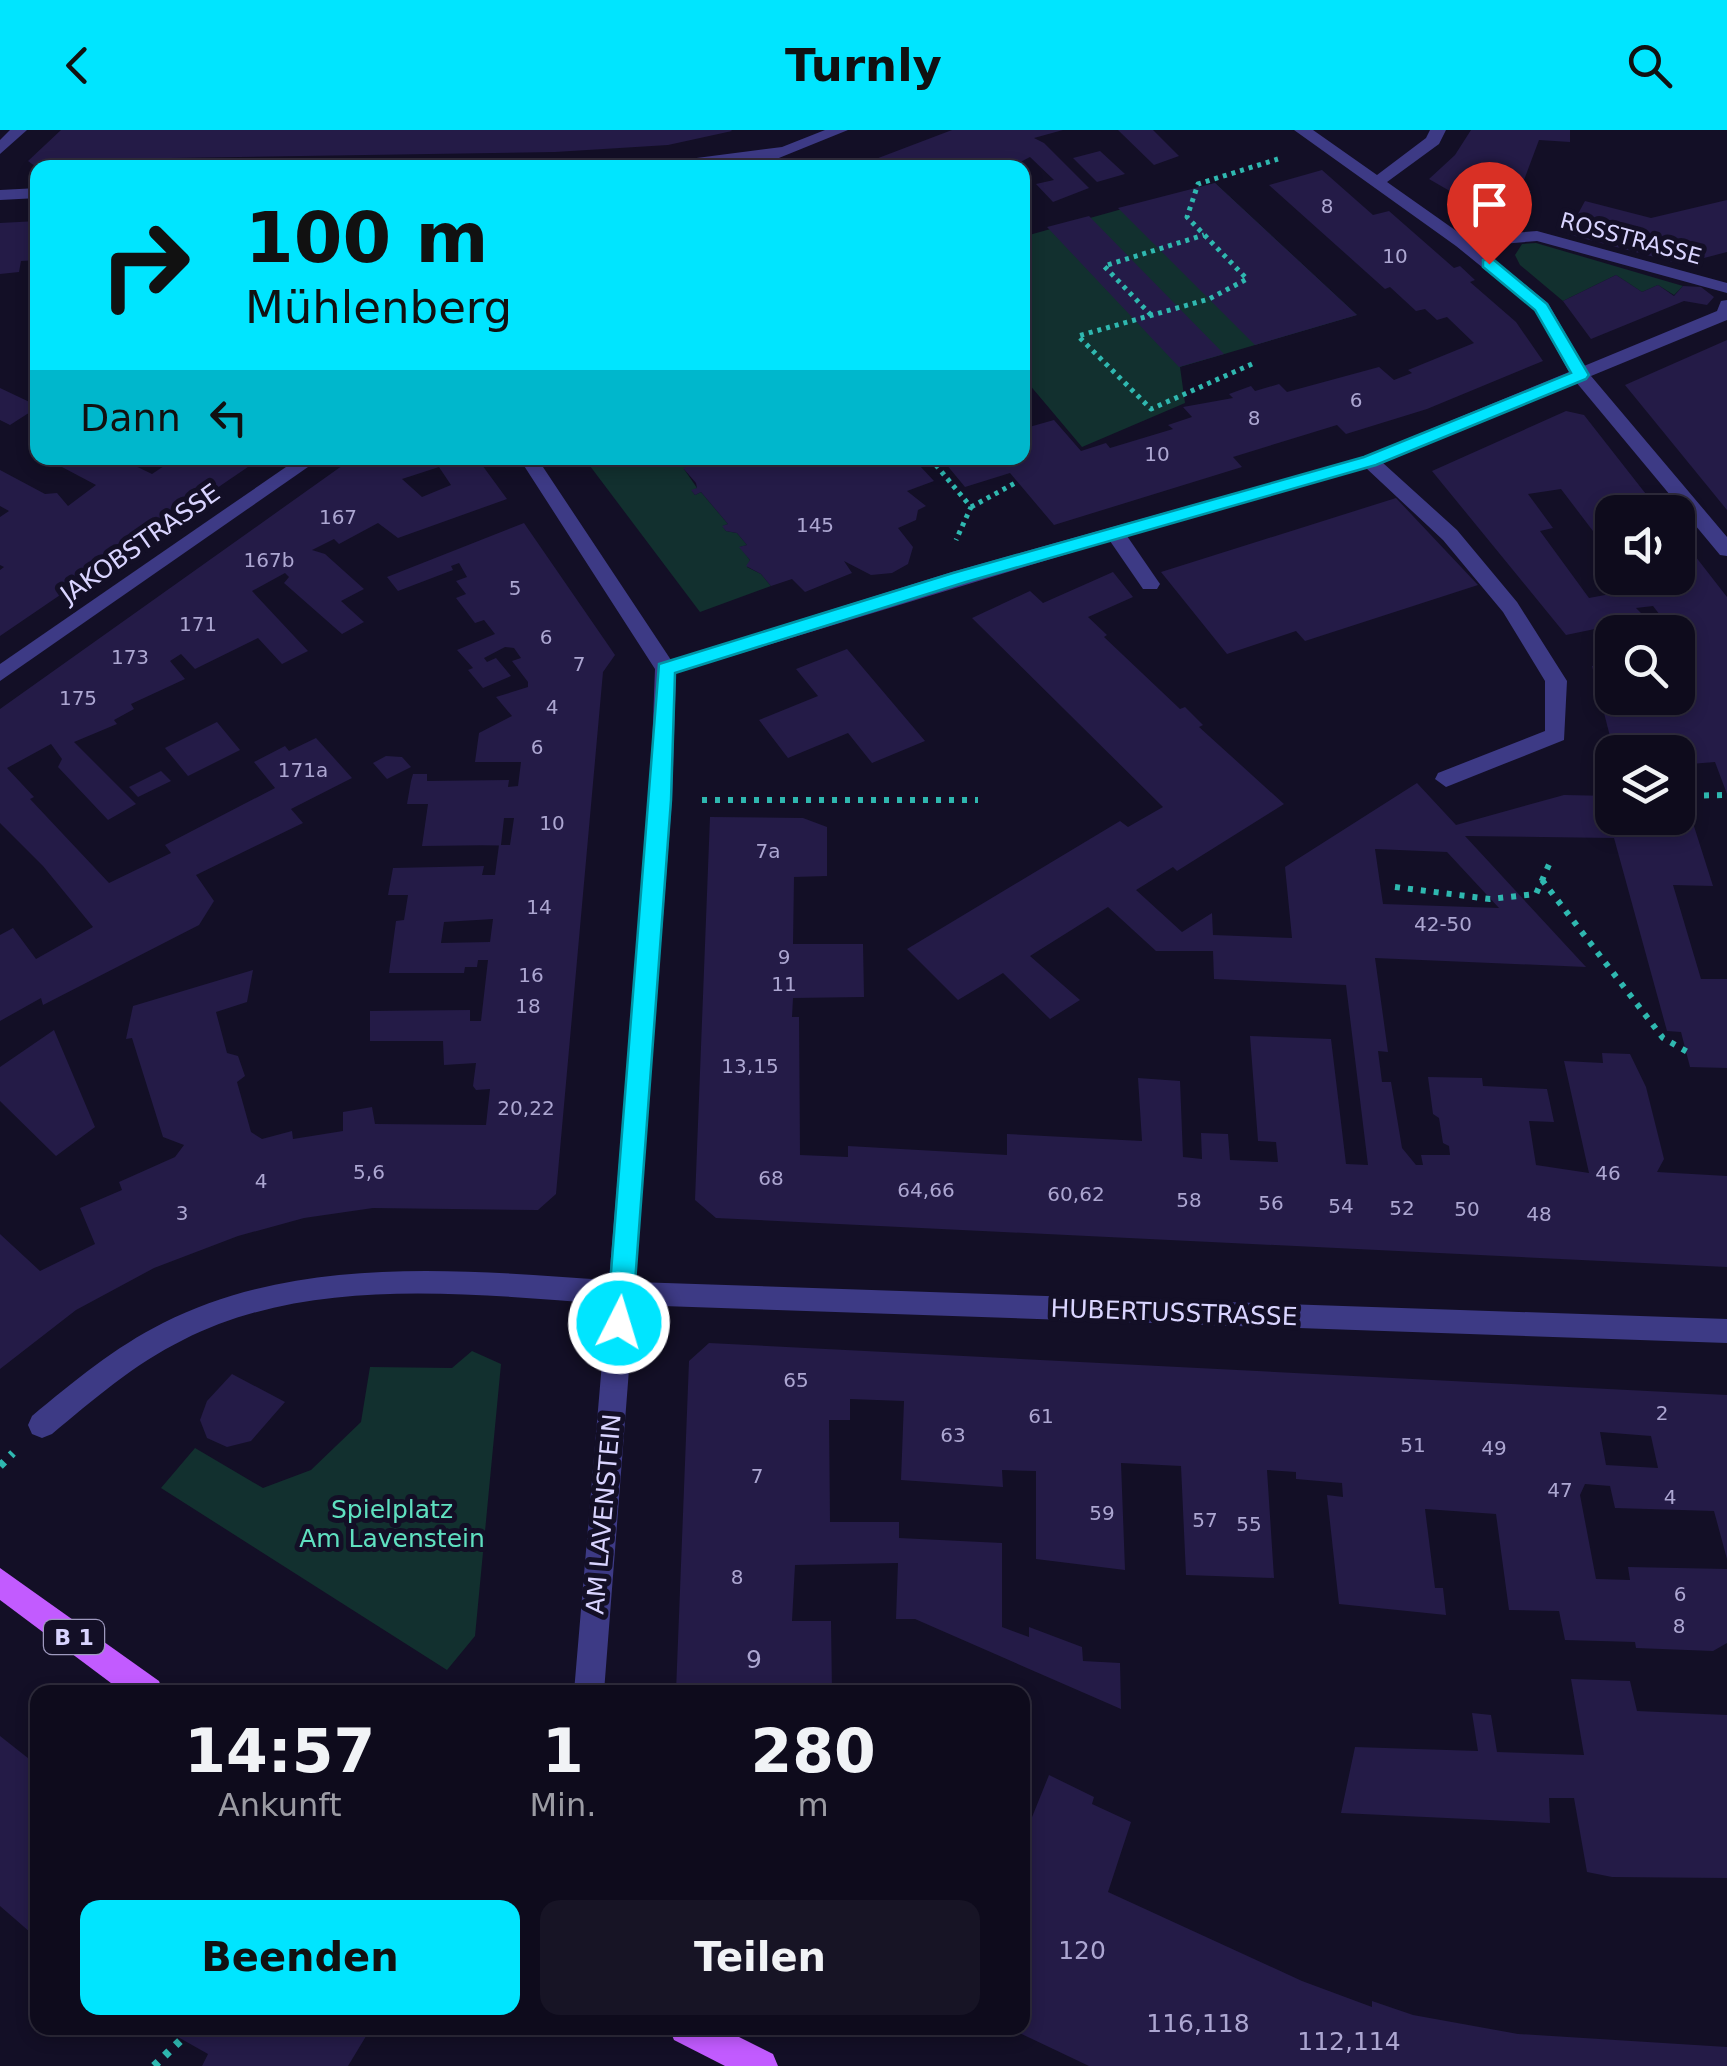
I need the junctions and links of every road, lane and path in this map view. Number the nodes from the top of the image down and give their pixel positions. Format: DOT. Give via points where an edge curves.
graph roads {
  1 [pos="19,130"];
  2 [pos="840,130"];
  3 [pos="1302,130"];
  4 [pos="1438,130"];
  5 [pos="1323,144"];
  6 [pos="0,149"];
  7 [pos="780,151"];
  8 [pos="715,160"];
  9 [pos="765,160"];
  10 [pos="1377,182"];
  11 [pos="30,193"];
  12 [pos="0,195"];
  13 [pos="1204,235"];
  14 [pos="1462,242"];
  15 [pos="1727,288"];
  16 [pos="1727,305"];
  17 [pos="1151,315"];
  18 [pos="1252,364"];
  19 [pos="1580,375"];
  20 [pos="1370,461"];
  21 [pos="301,465"];
  22 [pos="533,465"];
  23 [pos="936,465"];
  24 [pos="1018,482"];
  25 [pos="972,507"];
  26 [pos="1115,534"];
  27 [pos="1727,550"];
  28 [pos="959,578"];
  29 [pos="1150,584"];
  30 [pos="666,669"];
  31 [pos="0,674"];
  32 [pos="1446,779"];
  33 [pos="1727,795"];
  34 [pos="1695,796"];
  35 [pos="660,800"];
  36 [pos="978,800"];
  37 [pos="1551,860"];
  38 [pos="1542,880"];
  39 [pos="1394,887"];
  40 [pos="1692,1054"];
  41 [pos="622,1293"];
  42 [pos="1727,1331"];
  43 [pos="42,1426"];
  44 [pos="0,1582"];
  45 [pos="139,1685"];
  46 [pos="590,1685"];
  47 [pos="700,2035"];
  48 [pos="182,2039"];
  49 [pos="154,2066"];
  50 [pos="761,2066"];
  1 -- 6 [label="street"];
  2 -- 7 [label="street"];
  3 -- 5 [label="street"];
  4 -- 10 [label="street"];
  5 -- 10 [label="street"];
  5 -- 13 [label="path" via="1198,184 1187,217"];
  7 -- 8 [label="street"];
  7 -- 9 [label="street"];
  10 -- 14 [label="street"];
  11 -- 12 [label="street"];
  13 -- 17 [label="path" via="1247,279 1208,299"];
  13 -- 17 [label="path" via="1104,266"];
  14 -- 15 [label="street, ROSSTRASSE" via="1536,236"];
  14 -- 19 [label="street" via="1542,307"];
  16 -- 19 [label="street" via="1724,314"];
  17 -- 18 [label="path" via="1078,336 1151,409"];
  19 -- 20 [label="street"];
  19 -- 27 [label="street"];
  20 -- 26 [label="street"];
  20 -- 32 [label="street" via="1450,535 1510,607 1556,680 1556,735"];
  21 -- 31 [label="street, JAKOBSTRASSE"];
  22 -- 30 [label="street"];
  23 -- 25 [label="path"];
  24 -- 25 [label="path"];
  25 -- 28 [label="path" via="950,554"];
  26 -- 28 [label="street"];
  26 -- 29 [label="street"];
  28 -- 30 [label="street"];
  30 -- 35 [label="street, AM LAVENSTEIN"];
  33 -- 34 [label="path"];
  35 -- 36 [label="path"];
  35 -- 41 [label="street, AM LAVENSTEIN"];
  37 -- 38 [label="path"];
  38 -- 39 [label="path" via="1536,894 1490,899"];
  38 -- 40 [label="path" via="1663,1038"];
  41 -- 42 [label="street, HUBERTUSSTRASSE"];
  41 -- 43 [label="street" via="359,1285 260,1300 192,1322 106,1372"];
  41 -- 46 [label="street, AM LAVENSTEIN"];
  44 -- 45 [label="main road, B 1"];
  47 -- 50 [label="main road"];
  48 -- 49 [label="path"];
}
